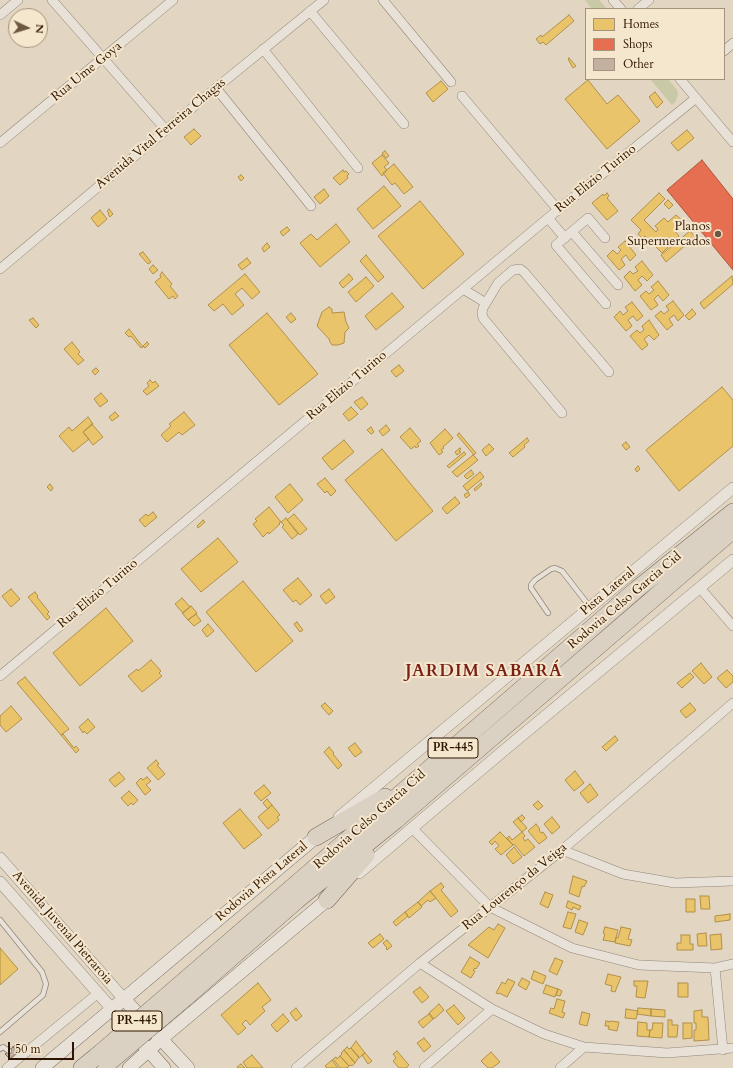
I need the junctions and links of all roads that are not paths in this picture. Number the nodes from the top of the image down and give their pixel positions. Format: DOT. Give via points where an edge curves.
graph roads {
  1 [pos="18,0"];
  2 [pos="52,0"];
  3 [pos="173,0"];
  4 [pos="324,0"];
  5 [pos="383,0"];
  6 [pos="613,0"];
  7 [pos="649,0"];
  8 [pos="620,8"];
  9 [pos="639,8"];
  10 [pos="310,12"];
  11 [pos="0,15"];
  12 [pos="733,43"];
  13 [pos="263,49"];
  14 [pos="725,50"];
  15 [pos="104,59"];
  16 [pos="685,81"];
  17 [pos="451,82"];
  18 [pos="216,88"];
  19 [pos="462,96"];
  20 [pos="696,98"];
  21 [pos="404,124"];
  22 [pos="166,130"];
  23 [pos="733,142"];
  24 [pos="0,143"];
  25 [pos="358,168"];
  26 [pos="311,206"];
  27 [pos="558,210"];
  28 [pos="548,218"];
  29 [pos="568,235"];
  30 [pos="605,238"];
  31 [pos="0,269"];
  32 [pos="618,285"];
  33 [pos="463,289"];
  34 [pos="486,303"];
  35 [pos="606,304"];
  36 [pos="609,372"];
  37 [pos="562,413"];
  38 [pos="733,488"];
  39 [pos="733,512"];
  40 [pos="733,530"];
  41 [pos="733,560"];
  42 [pos="700,588"];
  43 [pos="590,607"];
  44 [pos="548,613"];
  45 [pos="733,626"];
  46 [pos="0,676"];
  47 [pos="483,697"];
  48 [pos="733,703"];
  49 [pos="418,778"];
  50 [pos="396,820"];
  51 [pos="412,828"];
  52 [pos="316,836"];
  53 [pos="562,850"];
  54 [pos="0,858"];
  55 [pos="733,881"];
  56 [pos="0,882"];
  57 [pos="327,900"];
  58 [pos="490,907"];
  59 [pos="0,920"];
  60 [pos="420,963"];
  61 [pos="733,964"];
  62 [pos="715,968"];
  63 [pos="181,993"];
  64 [pos="97,994"];
  65 [pos="124,999"];
  66 [pos="112,1009"];
  67 [pos="492,1009"];
  68 [pos="0,1032"];
  69 [pos="161,1039"];
  70 [pos="584,1047"];
  71 [pos="733,1048"];
  72 [pos="0,1049"];
  73 [pos="148,1050"];
  74 [pos="724,1050"];
  75 [pos="9,1051"];
  76 [pos="102,1062"];
  77 [pos="7,1068"];
  78 [pos="42,1068"];
  79 [pos="82,1068"];
  80 [pos="129,1068"];
  81 [pos="164,1068"];
  82 [pos="188,1068"];
  83 [pos="296,1068"];
  84 [pos="424,1068"];
  85 [pos="560,1068"];
  1 -- 11 [label="street"];
  2 -- 15 [label="street"];
  3 -- 15 [label="street, Rua Ume Goya"];
  4 -- 10 [label="street, Avenida Vital Ferreira Chagas"];
  5 -- 17 [label="street"];
  6 -- 8 [label="street"];
  7 -- 9 [label="street"];
  10 -- 13 [label="street, Avenida Vital Ferreira Chagas"];
  10 -- 21 [label="street"];
  12 -- 14 [label="street"];
  13 -- 18 [label="street, Avenida Vital Ferreira Chagas"];
  13 -- 25 [label="street"];
  15 -- 22 [label="street"];
  15 -- 24 [label="street, Rua Ume Goya"];
  16 -- 20 [label="street"];
  18 -- 22 [label="street, Avenida Vital Ferreira Chagas"];
  18 -- 26 [label="street"];
  19 -- 27 [label="street"];
  20 -- 23 [label="street"];
  20 -- 27 [label="street, Rua Elizio Turino"];
  22 -- 31 [label="street, Avenida Vital Ferreira Chagas"];
  27 -- 28 [label="street, Rua Elizio Turino"];
  28 -- 29 [label="street"];
  28 -- 33 [label="street, Rua Elizio Turino"];
  29 -- 30 [label="street" via="588,218"];
  29 -- 32 [label="street"];
  29 -- 35 [label="street" via="556,245"];
  33 -- 34 [label="street"];
  33 -- 46 [label="street, Rua Elizio Turino"];
  34 -- 36 [label="street" via="498,283 513,270 524,272"];
  34 -- 37 [label="street" via="483,318"];
  38 -- 43 [label="street, Pista Lateral / PR-445"];
  39 -- 49 [label="highway, Rodovia Celso Garcia Cid / PR-445" via="636,590"];
  40 -- 50 [label="highway, Rodovia Celso Garcia Cid / PR-445"];
  41 -- 42 [label="street, PR-445"];
  42 -- 45 [label="street"];
  42 -- 51 [label="street, PR-445"];
  43 -- 44 [label="lane" via="562,571 556,568 534,580 530,588"];
  43 -- 47 [label="street, Pista Lateral / PR-445"];
  47 -- 52 [label="street, Rodovia Pista Lateral / PR-445"];
  48 -- 53 [label="street, Rua Lourenço da Veiga"];
  49 -- 52 [label="highway"];
  49 -- 63 [label="highway, Rodovia Celso Garcia Cid / PR-445"];
  50 -- 57 [label="highway"];
  50 -- 63 [label="highway, Rodovia Celso Garcia Cid / PR-445"];
  51 -- 57 [label="street, PR-445"];
  51 -- 58 [label="street"];
  52 -- 65 [label="main road, Rodovia Pista Lateral / PR-445"];
  53 -- 55 [label="street" via="623,874 675,883"];
  53 -- 58 [label="street, Rua Lourenço da Veiga"];
  54 -- 65 [label="street, Avenida Juvenal Pietraroia"];
  56 -- 64 [label="street, Avenida Juvenal Pietraroia"];
  57 -- 69 [label="main road, PR-445"];
  58 -- 60 [label="street, Rua Lourenço da Veiga"];
  58 -- 62 [label="street" via="572,948 638,964"];
  59 -- 68 [label="lane" via="42,972 46,984 44,995"];
  60 -- 67 [label="street"];
  60 -- 83 [label="street, Rua Lourenço da Veiga"];
  61 -- 62 [label="street"];
  62 -- 74 [label="street"];
  63 -- 76 [label="highway, Rodovia Celso Garcia Cid / PR-445, bridge"];
  64 -- 66 [label="street, Avenida Juvenal Pietraroia"];
  64 -- 77 [label="street" via="16,1057"];
  65 -- 66 [label="main road, Rodovia Pista Lateral / PR-445"];
  65 -- 69 [label="main road"];
  66 -- 73 [label="main road"];
  66 -- 78 [label="main road, Rodovia Pista Lateral / PR-445"];
  67 -- 70 [label="street" via="544,1034"];
  67 -- 84 [label="street"];
  69 -- 73 [label="main road, PR-445"];
  69 -- 82 [label="main road"];
  70 -- 74 [label="street" via="667,1054"];
  70 -- 85 [label="street"];
  71 -- 74 [label="street"];
  72 -- 75 [label="lane" via="4,1047"];
  73 -- 80 [label="main road, PR-445"];
  73 -- 81 [label="main road"];
  76 -- 79 [label="highway, Rodovia Celso Garcia Cid / PR-445"];
}
